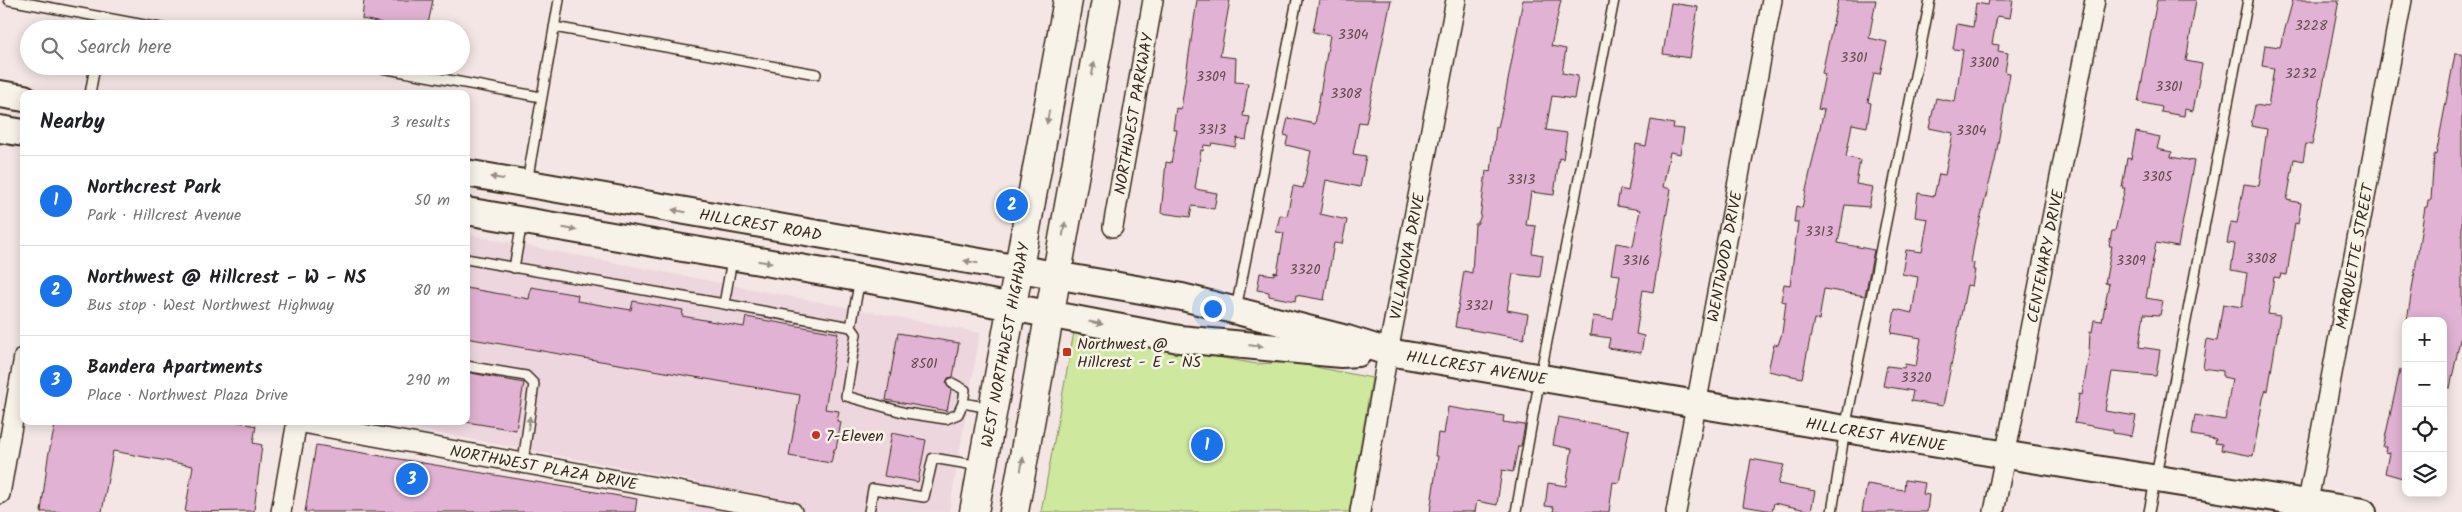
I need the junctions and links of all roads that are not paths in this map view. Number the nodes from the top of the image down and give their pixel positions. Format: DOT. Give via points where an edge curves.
graph roads {
  1 [pos="8,0"];
  2 [pos="558,0"];
  3 [pos="1068,0"];
  4 [pos="1106,0"];
  5 [pos="1152,0"];
  6 [pos="1297,0"];
  7 [pos="1456,0"];
  8 [pos="1614,0"];
  9 [pos="1772,0"];
  10 [pos="1930,0"];
  11 [pos="2095,0"];
  12 [pos="2248,0"];
  13 [pos="2402,0"];
  14 [pos="103,17"];
  15 [pos="102,20"];
  16 [pos="119,20"];
  17 [pos="554,27"];
  18 [pos="816,74"];
  19 [pos="93,75"];
  20 [pos="419,75"];
  21 [pos="91,90"];
  22 [pos="0,94"];
  23 [pos="20,97"];
  24 [pos="541,98"];
  25 [pos="0,129"];
  26 [pos="20,132"];
  27 [pos="470,174"];
  28 [pos="527,183"];
  29 [pos="470,212"];
  30 [pos="522,220"];
  31 [pos="744,223"];
  32 [pos="1112,227"];
  33 [pos="736,257"];
  34 [pos="470,260"];
  35 [pos="514,268"];
  36 [pos="1019,271"];
  37 [pos="1055,277"];
  38 [pos="860,278"];
  39 [pos="724,304"];
  40 [pos="1013,308"];
  41 [pos="1236,312"];
  42 [pos="1048,314"];
  43 [pos="851,327"];
  44 [pos="1388,352"];
  45 [pos="470,367"];
  46 [pos="1540,377"];
  47 [pos="20,380"];
  48 [pos="952,384"];
  49 [pos="963,403"];
  50 [pos="1695,404"];
  51 [pos="994,408"];
  52 [pos="296,425"];
  53 [pos="319,425"];
  54 [pos="1846,429"];
  55 [pos="2004,455"];
  56 [pos="523,462"];
  57 [pos="983,466"];
  58 [pos="2154,479"];
  59 [pos="0,494"];
  60 [pos="733,506"];
  61 [pos="2307,507"];
  62 [pos="280,512"];
  63 [pos="792,512"];
  64 [pos="869,512"];
  65 [pos="974,512"];
  66 [pos="1014,512"];
  67 [pos="1360,512"];
  68 [pos="1516,512"];
  69 [pos="1676,512"];
  70 [pos="1832,512"];
  71 [pos="1994,512"];
  72 [pos="2148,512"];
  73 [pos="2364,512"];
  1 -- 14 [label="lane"];
  2 -- 17 [label="lane"];
  3 -- 36 [label="main road, WEST NORTHWEST HIGHWAY, one-way"];
  37 -- 4 [label="main road, one-way"];
  5 -- 32 [label="street, NORTHWEST PARKWAY"];
  6 -- 41 [label="lane"];
  7 -- 44 [label="street, VILLANOVA DRIVE"];
  8 -- 46 [label="lane"];
  9 -- 50 [label="street, WENTWOOD DRIVE"];
  10 -- 54 [label="lane"];
  11 -- 55 [label="street, CENTENARY DRIVE"];
  12 -- 58 [label="lane"];
  13 -- 61 [label="street, MARQUETTE STREET"];
  14 -- 15 [label="lane"];
  14 -- 16 [label="lane"];
  17 -- 18 [label="lane"];
  17 -- 24 [label="lane"];
  19 -- 21 [label="lane"];
  20 -- 24 [label="lane"];
  22 -- 23 [label="street"];
  24 -- 28 [label="lane"];
  25 -- 26 [label="street"];
  28 -- 27 [label="street, HILLCREST ROAD, one-way"];
  28 -- 30 [label="street"];
  31 -- 28 [label="street, HILLCREST ROAD, one-way"];
  29 -- 30 [label="street"];
  30 -- 33 [label="street, one-way"];
  30 -- 35 [label="lane"];
  31 -- 33 [label="street"];
  36 -- 31 [label="street, HILLCREST ROAD, one-way"];
  33 -- 38 [label="street, one-way"];
  33 -- 39 [label="lane"];
  34 -- 35 [label="lane"];
  35 -- 39 [label="lane"];
  36 -- 37 [label="street, HILLCREST ROAD"];
  36 -- 40 [label="main road, WEST NORTHWEST HIGHWAY"];
  37 -- 41 [label="street, HILLCREST AVENUE" via="1182,298"];
  37 -- 42 [label="main road"];
  38 -- 40 [label="street"];
  38 -- 43 [label="lane"];
  39 -- 43 [label="lane"];
  40 -- 42 [label="street"];
  40 -- 51 [label="main road, WEST NORTHWEST HIGHWAY"];
  41 -- 44 [label="street, HILLCREST AVENUE"];
  42 -- 44 [label="street, HILLCREST AVENUE, one-way" via="1179,339 1342,354"];
  66 -- 42 [label="main road, one-way"];
  43 -- 49 [label="lane" via="856,334 846,396 906,413 946,419 958,414"];
  44 -- 46 [label="street, HILLCREST AVENUE"];
  44 -- 67 [label="street, VILLANOVA DRIVE"];
  56 -- 45 [label="lane, one-way" via="534,384 526,376"];
  46 -- 50 [label="street, HILLCREST AVENUE"];
  46 -- 68 [label="lane"];
  47 -- 59 [label="street"];
  48 -- 49 [label="lane" via="965,390"];
  49 -- 51 [label="lane"];
  50 -- 54 [label="street, HILLCREST AVENUE"];
  50 -- 69 [label="street, WENTWOOD DRIVE"];
  51 -- 57 [label="main road, WEST NORTHWEST HIGHWAY"];
  52 -- 62 [label="street"];
  53 -- 56 [label="street, NORTHWEST PLAZA DRIVE"];
  54 -- 55 [label="street, HILLCREST AVENUE"];
  54 -- 70 [label="lane"];
  55 -- 58 [label="street, HILLCREST AVENUE"];
  55 -- 71 [label="street, CENTENARY DRIVE"];
  56 -- 60 [label="street, NORTHWEST PLAZA DRIVE"];
  57 -- 64 [label="lane" via="933,458 924,497 874,489"];
  57 -- 65 [label="main road, WEST NORTHWEST HIGHWAY"];
  58 -- 61 [label="street, HILLCREST AVENUE"];
  58 -- 72 [label="lane"];
  60 -- 63 [label="street, NORTHWEST PLAZA DRIVE"];
  61 -- 73 [label="street, HILLCREST AVENUE"];
}
